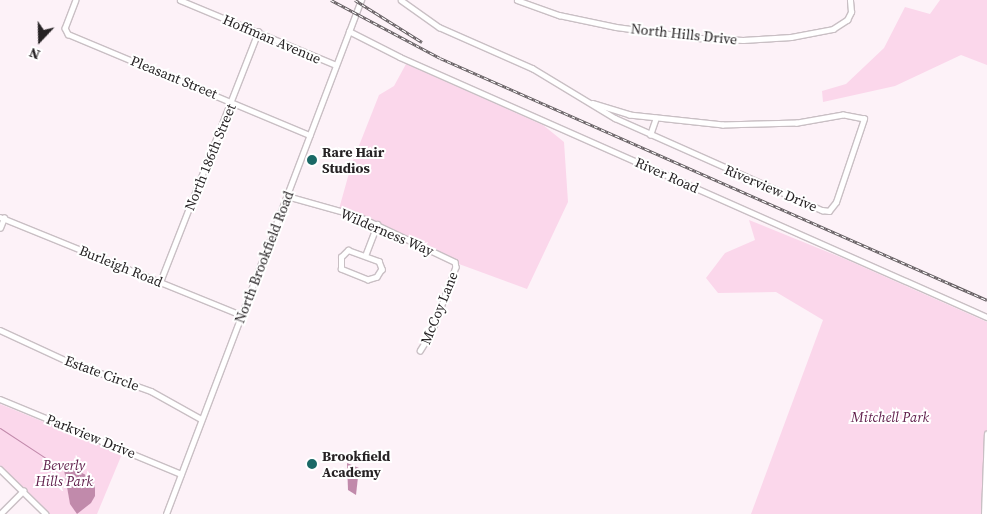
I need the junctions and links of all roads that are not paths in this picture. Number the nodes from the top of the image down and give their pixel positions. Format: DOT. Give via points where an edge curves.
graph roads {
  1 [pos="76,0"];
  2 [pos="180,0"];
  3 [pos="361,0"];
  4 [pos="402,0"];
  5 [pos="517,0"];
  6 [pos="850,0"];
  7 [pos="349,31"];
  8 [pos="258,32"];
  9 [pos="336,66"];
  10 [pos="232,100"];
  11 [pos="593,104"];
  12 [pos="656,118"];
  13 [pos="310,135"];
  14 [pos="650,136"];
  15 [pos="287,196"];
  16 [pos="2,217"];
  17 [pos="377,224"];
  18 [pos="0,228"];
  19 [pos="365,256"];
  20 [pos="456,264"];
  21 [pos="160,282"];
  22 [pos="242,315"];
  23 [pos="987,317"];
  24 [pos="0,330"];
  25 [pos="420,351"];
  26 [pos="0,399"];
  27 [pos="201,419"];
  28 [pos="987,434"];
  29 [pos="0,469"];
  30 [pos="181,474"];
  31 [pos="23,491"];
  32 [pos="0,514"];
  33 [pos="46,514"];
  34 [pos="166,514"];
  35 [pos="984,514"];
  1 -- 10 [label="street, Pleasant Street" via="65,31"];
  2 -- 8 [label="street, Hoffman Avenue"];
  3 -- 7 [label="street, North Brookfield Road"];
  4 -- 11 [label="street, Riverview Drive" via="439,27 532,68"];
  5 -- 6 [label="street, North Hills Drive" via="593,23 719,39 760,40 840,26 849,16"];
  7 -- 9 [label="street, North Brookfield Road"];
  7 -- 23 [label="street, River Road" via="400,57"];
  8 -- 9 [label="street, Hoffman Avenue"];
  8 -- 10 [label="street, North 186th Street"];
  9 -- 13 [label="street, North Brookfield Road"];
  10 -- 13 [label="street, Pleasant Street"];
  10 -- 21 [label="street, North 186th Street"];
  11 -- 12 [label="street, Riverview Drive" via="615,112"];
  11 -- 14 [label="street, Riverview Drive"];
  12 -- 14 [label="street"];
  12 -- 14 [label="street, Riverview Drive" via="723,126 797,123 844,115 864,119 836,202 829,211 803,204"];
  13 -- 15 [label="street, North Brookfield Road"];
  15 -- 17 [label="street, Wilderness Way"];
  15 -- 22 [label="street, North Brookfield Road"];
  16 -- 18 [label="street"];
  16 -- 21 [label="street, Burleigh Road"];
  17 -- 19 [label="street"];
  17 -- 20 [label="street, Wilderness Way"];
  19 -- 19 [label="street" via="381,265 380,273 372,281 346,272 338,265 345,250"];
  20 -- 25 [label="street, McCoy Lane" via="432,332"];
  21 -- 22 [label="street, Burleigh Road"];
  22 -- 27 [label="street, North Brookfield Road"];
  24 -- 27 [label="street, Estate Circle" via="67,361 146,389"];
  26 -- 30 [label="street, Parkview Drive"];
  27 -- 30 [label="street, North Brookfield Road"];
  28 -- 35 [label="street"];
  29 -- 31 [label="street"];
  30 -- 34 [label="street, North Brookfield Road"];
  31 -- 32 [label="street"];
  31 -- 33 [label="street"];
}
